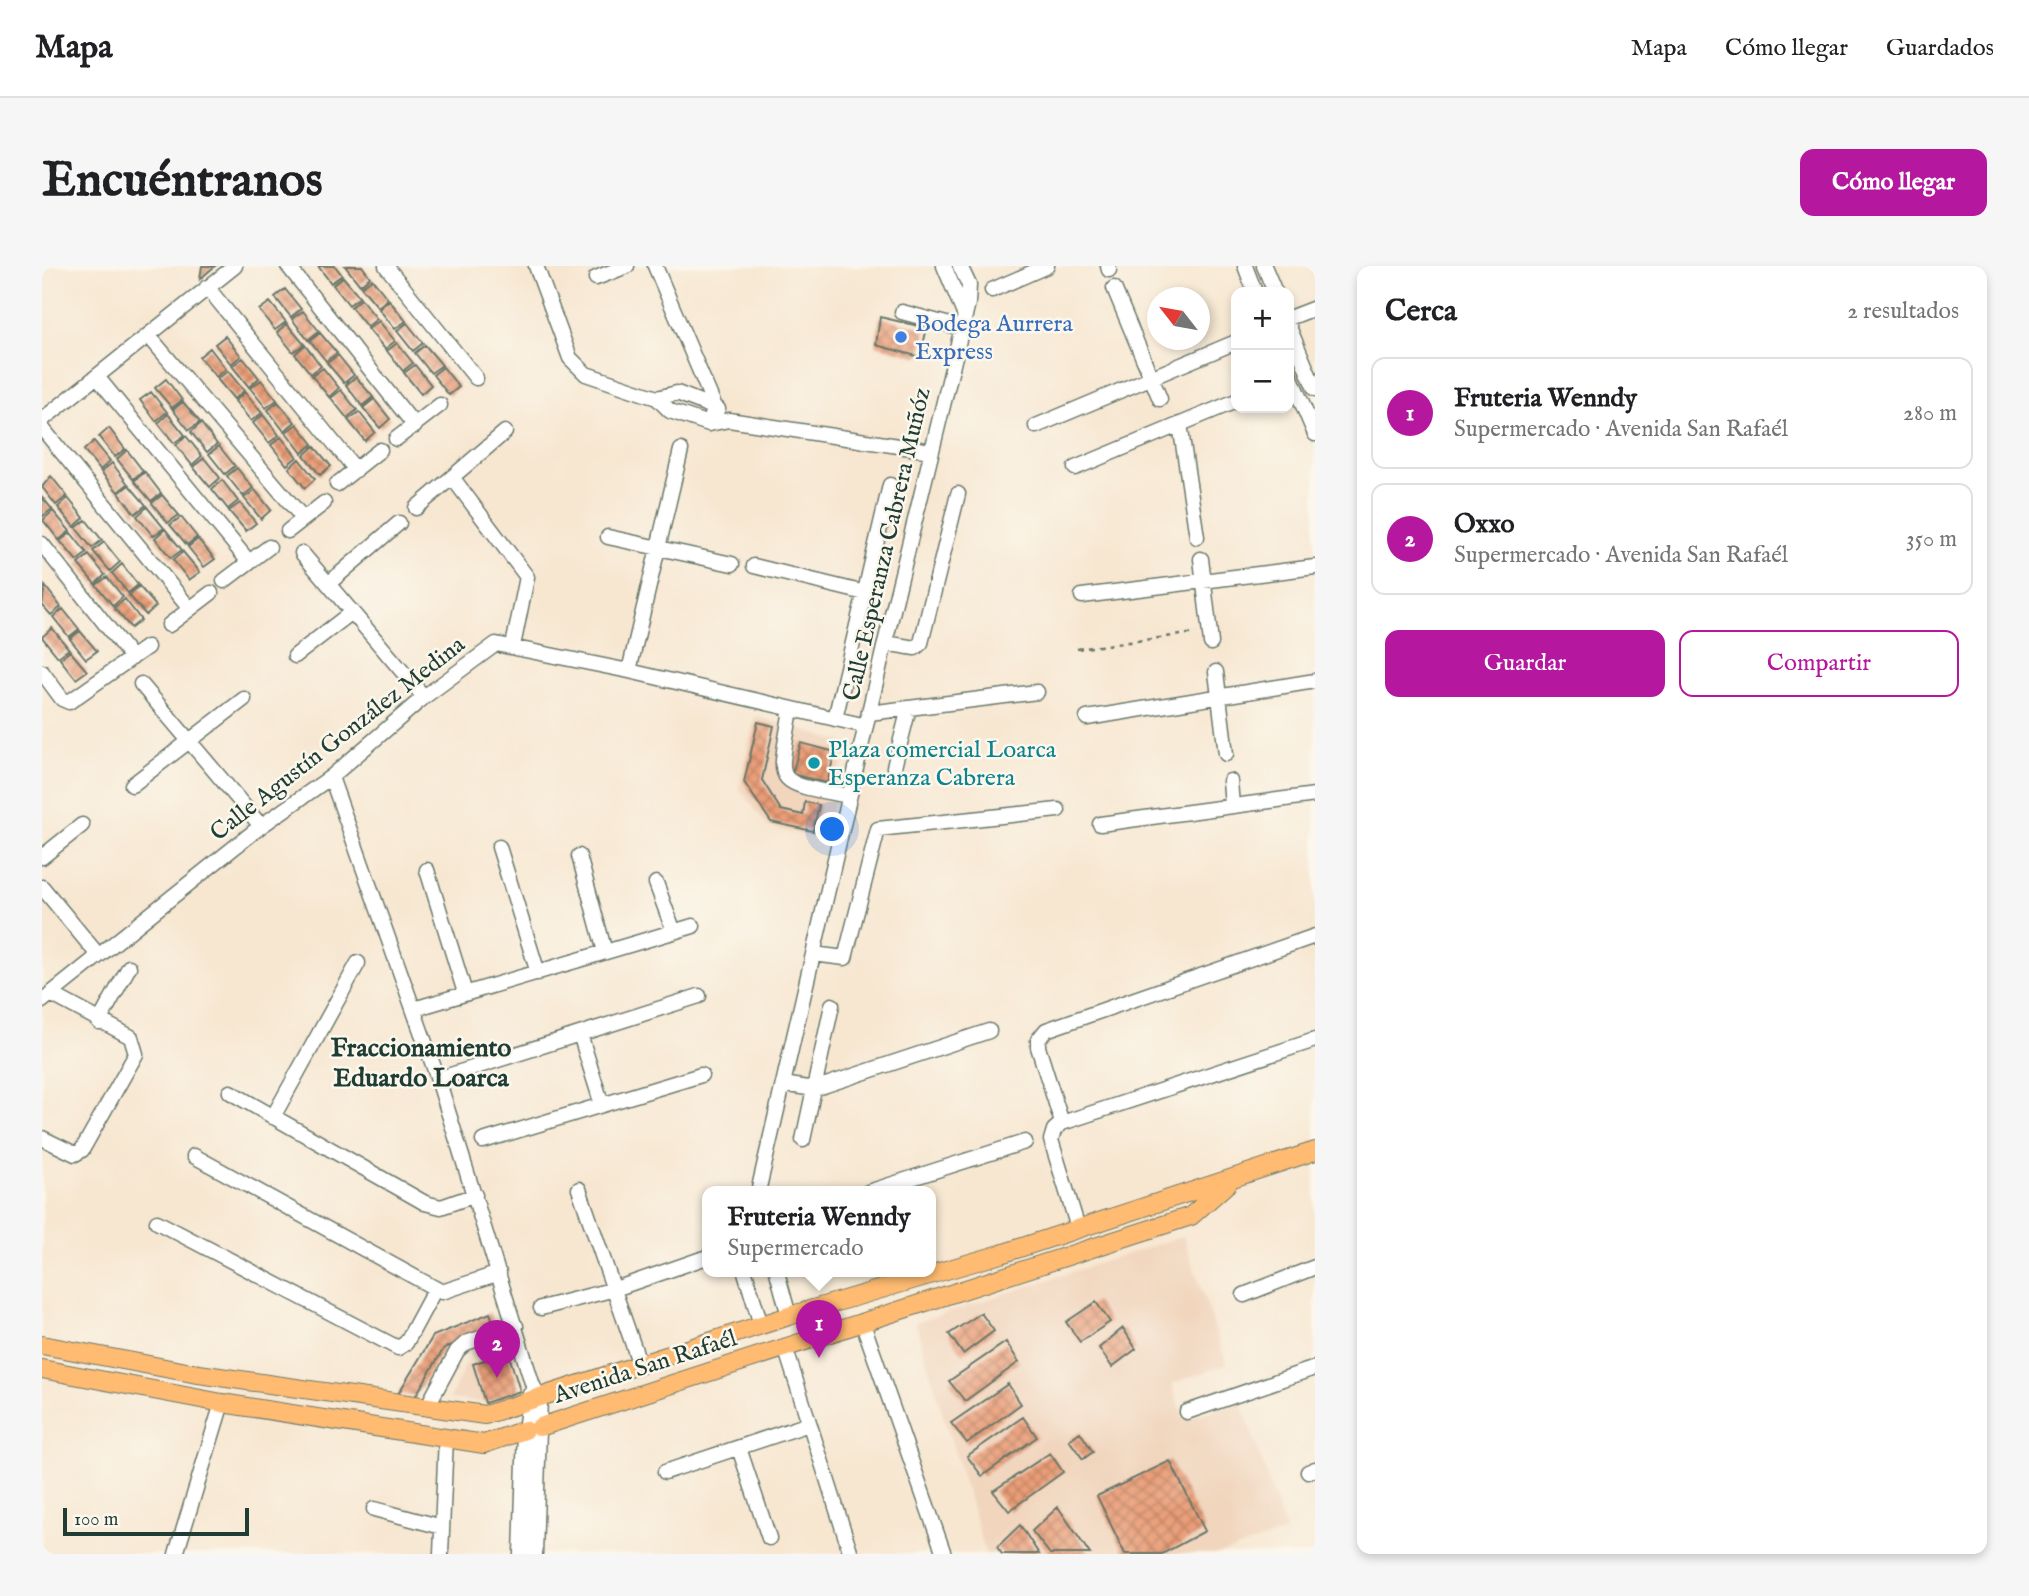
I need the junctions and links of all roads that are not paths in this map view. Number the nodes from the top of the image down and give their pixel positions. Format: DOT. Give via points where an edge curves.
graph roads {
  1 [pos="234,266"];
  2 [pos="288,266"];
  3 [pos="386,266"];
  4 [pos="536,266"];
  5 [pos="627,266"];
  6 [pos="655,266"];
  7 [pos="944,266"];
  8 [pos="960,266"];
  9 [pos="1047,266"];
  10 [pos="1245,266"];
  11 [pos="1264,266"];
  12 [pos="596,278"];
  13 [pos="1253,287"];
  14 [pos="1273,287"];
  15 [pos="207,288"];
  16 [pos="1114,288"];
  17 [pos="992,290"];
  18 [pos="1315,308"];
  19 [pos="902,312"];
  20 [pos="1294,316"];
  21 [pos="963,322"];
  22 [pos="148,335"];
  23 [pos="1294,339"];
  24 [pos="1231,344"];
  25 [pos="98,378"];
  26 [pos="476,378"];
  27 [pos="1152,378"];
  28 [pos="1294,386"];
  29 [pos="1315,389"];
  30 [pos="657,398"];
  31 [pos="1160,399"];
  32 [pos="1231,403"];
  33 [pos="440,405"];
  34 [pos="715,407"];
  35 [pos="42,420"];
  36 [pos="729,420"];
  37 [pos="709,424"];
  38 [pos="1180,424"];
  39 [pos="415,426"];
  40 [pos="1036,426"];
  41 [pos="42,428"];
  42 [pos="505,432"];
  43 [pos="1315,435"];
  44 [pos="396,439"];
  45 [pos="380,450"];
  46 [pos="681,450"];
  47 [pos="931,451"];
  48 [pos="1075,468"];
  49 [pos="355,470"];
  50 [pos="452,477"];
  51 [pos="337,484"];
  52 [pos="890,485"];
  53 [pos="958,494"];
  54 [pos="324,503"];
  55 [pos="416,508"];
  56 [pos="302,517"];
  57 [pos="399,523"];
  58 [pos="288,531"];
  59 [pos="608,537"];
  60 [pos="1197,537"];
  61 [pos="42,544"];
  62 [pos="269,547"];
  63 [pos="657,548"];
  64 [pos="302,554"];
  65 [pos="1201,559"];
  66 [pos="249,562"];
  67 [pos="732,564"];
  68 [pos="754,566"];
  69 [pos="1315,567"];
  70 [pos="1203,579"];
  71 [pos="224,581"];
  72 [pos="328,584"];
  73 [pos="211,593"];
  74 [pos="865,593"];
  75 [pos="1082,596"];
  76 [pos="190,609"];
  77 [pos="352,612"];
  78 [pos="169,625"];
  79 [pos="1210,637"];
  80 [pos="885,643"];
  81 [pos="513,646"];
  82 [pos="147,647"];
  83 [pos="295,656"];
  84 [pos="132,658"];
  85 [pos="629,671"];
  86 [pos="42,672"];
  87 [pos="1216,673"];
  88 [pos="1315,681"];
  89 [pos="141,684"];
  90 [pos="1037,692"];
  91 [pos="424,697"];
  92 [pos="244,699"];
  93 [pos="1219,699"];
  94 [pos="909,708"];
  95 [pos="791,709"];
  96 [pos="1087,718"];
  97 [pos="835,719"];
  98 [pos="867,720"];
  99 [pos="189,741"];
  100 [pos="1226,754"];
  101 [pos="894,767"];
  102 [pos="331,777"];
  103 [pos="1230,781"];
  104 [pos="132,785"];
  105 [pos="1315,795"];
  106 [pos="849,796"];
  107 [pos="1232,806"];
  108 [pos="1058,810"];
  109 [pos="1100,824"];
  110 [pos="82,825"];
  111 [pos="261,826"];
  112 [pos="499,847"];
  113 [pos="579,856"];
  114 [pos="42,857"];
  115 [pos="427,870"];
  116 [pos="656,883"];
  117 [pos="42,887"];
  118 [pos="693,926"];
  119 [pos="674,932"];
  120 [pos="1315,936"];
  121 [pos="605,952"];
  122 [pos="813,954"];
  123 [pos="98,955"];
  124 [pos="358,963"];
  125 [pos="129,967"];
  126 [pos="538,973"];
  127 [pos="465,993"];
  128 [pos="699,996"];
  129 [pos="47,997"];
  130 [pos="832,1005"];
  131 [pos="414,1009"];
  132 [pos="99,1022"];
  133 [pos="989,1031"];
  134 [pos="580,1034"];
  135 [pos="1315,1040"];
  136 [pos="701,1075"];
  137 [pos="438,1079"];
  138 [pos="783,1084"];
  139 [pos="814,1089"];
  140 [pos="230,1092"];
  141 [pos="602,1105"];
  142 [pos="273,1116"];
  143 [pos="1062,1124"];
  144 [pos="42,1138"];
  145 [pos="803,1140"];
  146 [pos="483,1141"];
  147 [pos="1026,1142"];
  148 [pos="1315,1151"];
  149 [pos="194,1156"];
  150 [pos="1236,1176"];
  151 [pos="759,1186"];
  152 [pos="887,1186"];
  153 [pos="579,1188"];
  154 [pos="475,1195"];
  155 [pos="158,1222"];
  156 [pos="1078,1228"];
  157 [pos="1001,1254"];
  158 [pos="702,1259"];
  159 [pos="1315,1267"];
  160 [pos="499,1273"];
  161 [pos="936,1273"];
  162 [pos="1008,1275"];
  163 [pos="747,1277"];
  164 [pos="778,1277"];
  165 [pos="922,1277"];
  166 [pos="435,1289"];
  167 [pos="615,1289"];
  168 [pos="1244,1294"];
  169 [pos="541,1308"];
  170 [pos="789,1316"];
  171 [pos="862,1321"];
  172 [pos="761,1325"];
  173 [pos="516,1326"];
  174 [pos="42,1345"];
  175 [pos="785,1347"];
  176 [pos="640,1365"];
  177 [pos="1315,1368"];
  178 [pos="42,1369"];
  179 [pos="302,1388"];
  180 [pos="533,1395"];
  181 [pos="222,1404"];
  182 [pos="427,1407"];
  183 [pos="1187,1412"];
  184 [pos="296,1414"];
  185 [pos="809,1424"];
  186 [pos="533,1428"];
  187 [pos="446,1437"];
  188 [pos="739,1448"];
  189 [pos="665,1472"];
  190 [pos="374,1509"];
  191 [pos="442,1527"];
  192 [pos="769,1538"];
  193 [pos="176,1554"];
  194 [pos="440,1554"];
  195 [pos="521,1554"];
  196 [pos="535,1554"];
  197 [pos="851,1554"];
  198 [pos="944,1554"];
  1 -- 15 [label="street"];
  2 -- 39 [label="street"];
  3 -- 26 [label="street"];
  4 -- 30 [label="street" via="577,366 586,374"];
  5 -- 12 [label="street"];
  6 -- 34 [label="street"];
  7 -- 21 [label="street"];
  8 -- 21 [label="street, Calle Esperanza Cabrera Muñóz" via="969,285"];
  9 -- 17 [label="street"];
  10 -- 13 [label="street"];
  11 -- 14 [label="street"];
  15 -- 22 [label="street"];
  15 -- 49 [label="street"];
  16 -- 27 [label="street"];
  18 -- 20 [label="street"];
  19 -- 21 [label="street"];
  21 -- 47 [label="street, Calle Esperanza Cabrera Muñóz"];
  22 -- 25 [label="street"];
  22 -- 56 [label="street"];
  23 -- 29 [label="street"];
  24 -- 27 [label="street"];
  25 -- 35 [label="street"];
  25 -- 66 [label="street"];
  27 -- 31 [label="street"];
  27 -- 40 [label="street"];
  28 -- 43 [label="street"];
  30 -- 34 [label="street" via="677,393"];
  30 -- 37 [label="street" via="670,411"];
  32 -- 38 [label="street"];
  33 -- 39 [label="street"];
  34 -- 36 [label="street"];
  34 -- 37 [label="street"];
  36 -- 37 [label="street"];
  36 -- 47 [label="street"];
  38 -- 48 [label="street"];
  38 -- 60 [label="street"];
  39 -- 44 [label="street"];
  41 -- 76 [label="street"];
  42 -- 50 [label="street"];
  45 -- 49 [label="street"];
  46 -- 63 [label="street"];
  47 -- 80 [label="street, Calle Esperanza Cabrera Muñóz"];
  49 -- 51 [label="street"];
  50 -- 55 [label="street"];
  50 -- 81 [label="street" via="527,577"];
  52 -- 74 [label="street"];
  53 -- 80 [label="street" via="921,643 915,648"];
  54 -- 56 [label="street"];
  56 -- 58 [label="street"];
  57 -- 72 [label="street"];
  59 -- 63 [label="street"];
  61 -- 84 [label="street"];
  62 -- 66 [label="street"];
  63 -- 67 [label="street"];
  63 -- 85 [label="street"];
  64 -- 72 [label="street"];
  65 -- 70 [label="street"];
  66 -- 71 [label="street"];
  68 -- 74 [label="street"];
  69 -- 70 [label="street"];
  70 -- 75 [label="street"];
  70 -- 79 [label="street"];
  72 -- 77 [label="street"];
  73 -- 76 [label="street"];
  74 -- 97 [label="street"];
  76 -- 78 [label="street"];
  77 -- 83 [label="street"];
  77 -- 91 [label="street"];
  80 -- 98 [label="street, Calle Esperanza Cabrera Muñóz"];
  81 -- 85 [label="street, Calle Agustín González Medina"];
  81 -- 91 [label="street, Calle Agustín González Medina" via="496,644"];
  82 -- 84 [label="street"];
  84 -- 86 [label="street" via="69,702"];
  85 -- 95 [label="street, Calle Agustín González Medina"];
  87 -- 93 [label="street"];
  88 -- 93 [label="street"];
  89 -- 99 [label="street"];
  90 -- 94 [label="street, Calle Agustín González Medina"];
  91 -- 102 [label="street, Calle Agustín González Medina"];
  92 -- 99 [label="street"];
  93 -- 96 [label="street"];
  93 -- 100 [label="street"];
  94 -- 98 [label="street, Calle Agustín González Medina"];
  94 -- 101 [label="street"];
  95 -- 97 [label="street, Calle Agustín González Medina"];
  95 -- 106 [label="street" via="780,764 785,778 798,786"];
  97 -- 98 [label="street, Calle Agustín González Medina"];
  98 -- 106 [label="street, Calle Esperanza Cabrera Muñóz"];
  99 -- 104 [label="street"];
  99 -- 111 [label="street"];
  102 -- 111 [label="street, Calle Agustín González Medina"];
  102 -- 131 [label="street"];
  103 -- 107 [label="street"];
  105 -- 107 [label="street"];
  106 -- 122 [label="street, Calle Esperanza Cabrera Muñóz"];
  107 -- 109 [label="street"];
  108 -- 122 [label="street" via="878,829 845,958"];
  110 -- 114 [label="street"];
  111 -- 123 [label="street, Calle Agustín González Medina"];
  112 -- 126 [label="street"];
  113 -- 121 [label="street"];
  115 -- 127 [label="street"];
  116 -- 119 [label="street"];
  117 -- 123 [label="street"];
  118 -- 119 [label="street"];
  119 -- 121 [label="street"];
  120 -- 143 [label="street" via="1046,1030 1038,1047"];
  121 -- 126 [label="street"];
  122 -- 138 [label="street, Calle Esperanza Cabrera Muñóz"];
  123 -- 129 [label="street, Calle Agustín González Medina"];
  124 -- 142 [label="street"];
  125 -- 132 [label="street"];
  126 -- 127 [label="street"];
  127 -- 131 [label="street"];
  128 -- 134 [label="street"];
  129 -- 132 [label="street"];
  130 -- 139 [label="street"];
  131 -- 137 [label="street"];
  132 -- 144 [label="street" via="131,1037 136,1054 82,1150 66,1152"];
  133 -- 139 [label="street"];
  134 -- 137 [label="street"];
  134 -- 141 [label="street"];
  135 -- 143 [label="street"];
  136 -- 141 [label="street"];
  137 -- 154 [label="street"];
  138 -- 139 [label="street"];
  138 -- 151 [label="street, Calle Esperanza Cabrera Muñóz"];
  139 -- 145 [label="street"];
  140 -- 142 [label="street"];
  141 -- 146 [label="street"];
  142 -- 154 [label="street" via="425,1203 441,1207"];
  143 -- 156 [label="street" via="1051,1140"];
  147 -- 152 [label="street"];
  148 -- 150 [label="main road, Avenida San Rafaél"];
  149 -- 166 [label="street"];
  150 -- 156 [label="main road, Avenida San Rafaél"];
  150 -- 162 [label="main road, Avenida San Rafaél" via="1191,1216"];
  153 -- 167 [label="street"];
  154 -- 160 [label="street"];
  155 -- 166 [label="street" via="398,1348"];
  156 -- 157 [label="main road, Avenida San Rafaél"];
  157 -- 161 [label="main road, Avenida San Rafaél"];
  157 -- 162 [label="street"];
  158 -- 167 [label="street"];
  159 -- 168 [label="street"];
  160 -- 166 [label="street" via="442,1292"];
  160 -- 173 [label="street"];
  162 -- 171 [label="main road, Avenida San Rafaél"];
  163 -- 172 [label="street"];
  164 -- 170 [label="street"];
  165 -- 170 [label="main road, Avenida San Rafaél"];
  167 -- 169 [label="street"];
  167 -- 176 [label="street"];
  170 -- 172 [label="main road, Avenida San Rafaél"];
  171 -- 175 [label="main road, Avenida San Rafaél"];
  171 -- 198 [label="street"];
  172 -- 176 [label="main road, Avenida San Rafaél"];
  173 -- 180 [label="street"];
  173 -- 182 [label="street" via="466,1343 457,1351"];
  174 -- 179 [label="main road, Avenida San Rafaél"];
  175 -- 185 [label="street"];
  175 -- 186 [label="main road, Avenida San Rafaél"];
  176 -- 180 [label="main road, Avenida San Rafaél"];
  177 -- 183 [label="street"];
  178 -- 181 [label="main road, Avenida San Rafaél"];
  179 -- 182 [label="main road, Avenida San Rafaél"];
  179 -- 184 [label="street"];
  180 -- 182 [label="main road, Avenida San Rafaél" via="485,1415"];
  180 -- 186 [label="street"];
  181 -- 184 [label="main road, Avenida San Rafaél"];
  181 -- 193 [label="street"];
  184 -- 187 [label="main road, Avenida San Rafaél"];
  185 -- 188 [label="street"];
  185 -- 197 [label="street"];
  186 -- 187 [label="main road, Avenida San Rafaél" via="484,1444"];
  186 -- 195 [label="street"];
  186 -- 196 [label="street"];
  187 -- 191 [label="street"];
  188 -- 189 [label="street"];
  188 -- 192 [label="street"];
  190 -- 191 [label="street"];
  191 -- 194 [label="street"];
}
